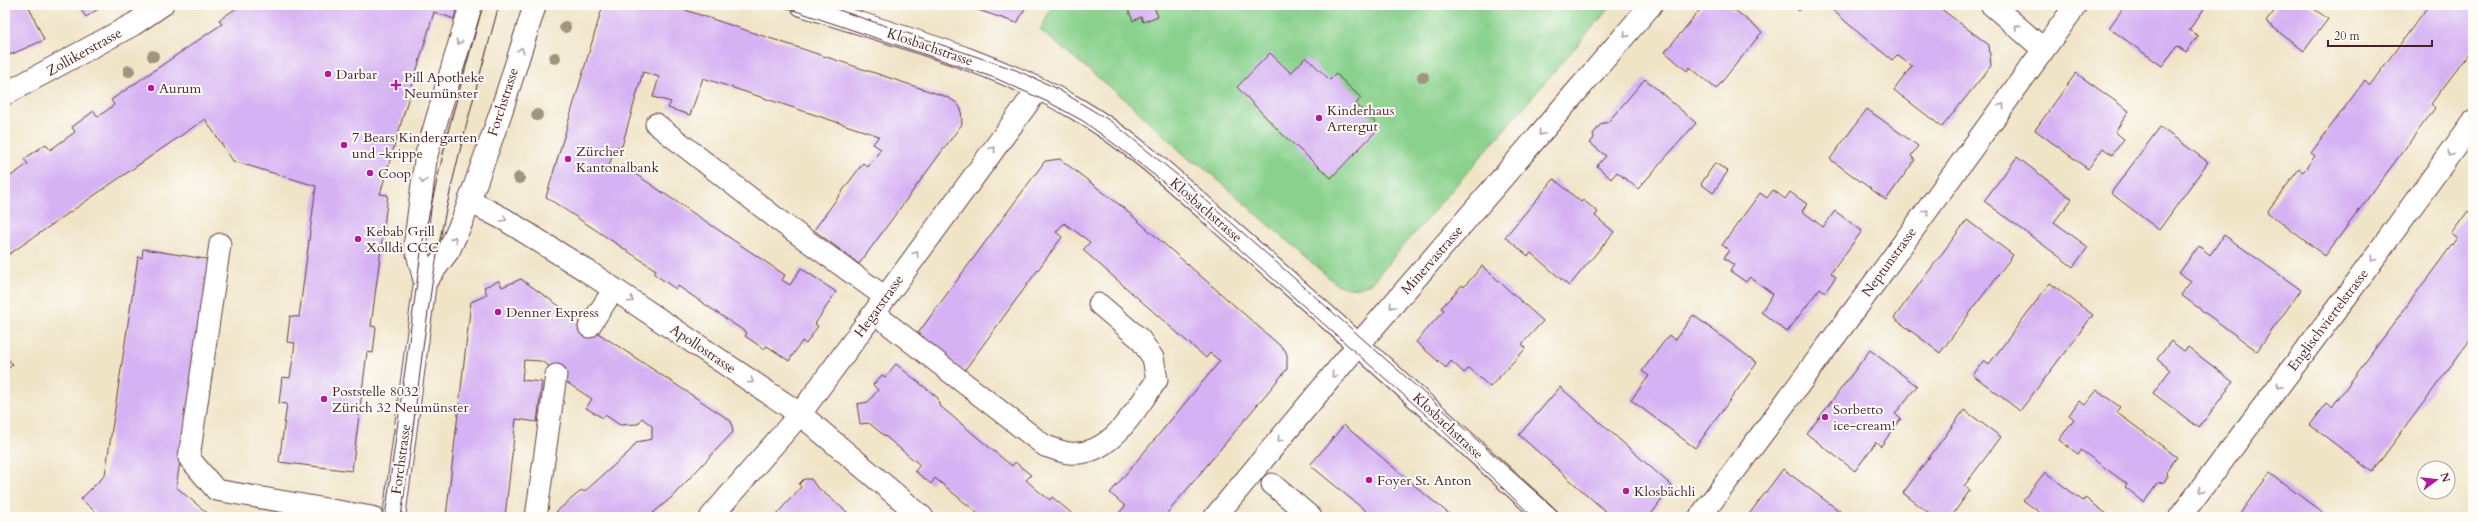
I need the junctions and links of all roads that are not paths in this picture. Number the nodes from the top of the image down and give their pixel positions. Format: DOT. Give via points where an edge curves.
graph roads {
  1 [pos="162,5"];
  2 [pos="470,5"];
  3 [pos="535,5"];
  4 [pos="802,5"];
  5 [pos="1651,5"];
  6 [pos="1992,5"];
  7 [pos="2076,5"];
  8 [pos="2043,49"];
  9 [pos="1038,88"];
  10 [pos="5,94"];
  11 [pos="2473,122"];
  12 [pos="656,124"];
  13 [pos="469,201"];
  14 [pos="220,244"];
  15 [pos="425,282"];
  16 [pos="614,289"];
  17 [pos="1099,304"];
  18 [pos="879,305"];
  19 [pos="589,327"];
  20 [pos="1359,344"];
  21 [pos="556,375"];
  22 [pos="800,414"];
  23 [pos="1272,484"];
  24 [pos="372,517"];
  25 [pos="394,517"];
  26 [pos="536,517"];
  27 [pos="711,517"];
  28 [pos="922,517"];
  29 [pos="1216,517"];
  30 [pos="1311,517"];
  31 [pos="1547,517"];
  32 [pos="1700,517"];
  33 [pos="2180,517"];
  1 -- 10 [label="street, Zollikerstrasse" via="134,24"];
  2 -- 15 [label="street, Forchstrasse, one-way" via="426,156 415,244"];
  13 -- 3 [label="street, Forchstrasse, one-way"];
  4 -- 9 [label="street, Klosbachstrasse" via="938,49"];
  5 -- 20 [label="street, Minervastrasse, one-way"];
  8 -- 6 [label="street, one-way"];
  7 -- 8 [label="street, Neptunstrasse"];
  32 -- 8 [label="street, Neptunstrasse, one-way" via="1862,300"];
  18 -- 9 [label="street, Hegarstrasse, one-way"];
  9 -- 20 [label="street, Klosbachstrasse" via="1080,111 1147,158"];
  11 -- 33 [label="street, Englischviertelstrasse, one-way" via="2348,294"];
  12 -- 18 [label="lane" via="781,222"];
  15 -- 13 [label="street, Forchstrasse, one-way" via="449,250"];
  13 -- 16 [label="street, Apollostrasse, one-way" via="504,219"];
  14 -- 24 [label="lane" via="189,458 216,490"];
  15 -- 25 [label="street, Forchstrasse"];
  16 -- 19 [label="lane"];
  16 -- 22 [label="street, Apollostrasse, one-way"];
  17 -- 18 [label="lane" via="1140,339 1153,358 1157,380 1113,437 1094,450 1070,453 1045,446"];
  18 -- 22 [label="street, Hegarstrasse"];
  20 -- 29 [label="street, Minervastrasse, one-way"];
  20 -- 31 [label="street, Klosbachstrasse"];
  21 -- 26 [label="lane"];
  22 -- 27 [label="street, Hegarstrasse"];
  22 -- 28 [label="street, Apollostrasse"];
  23 -- 30 [label="lane"];
}
